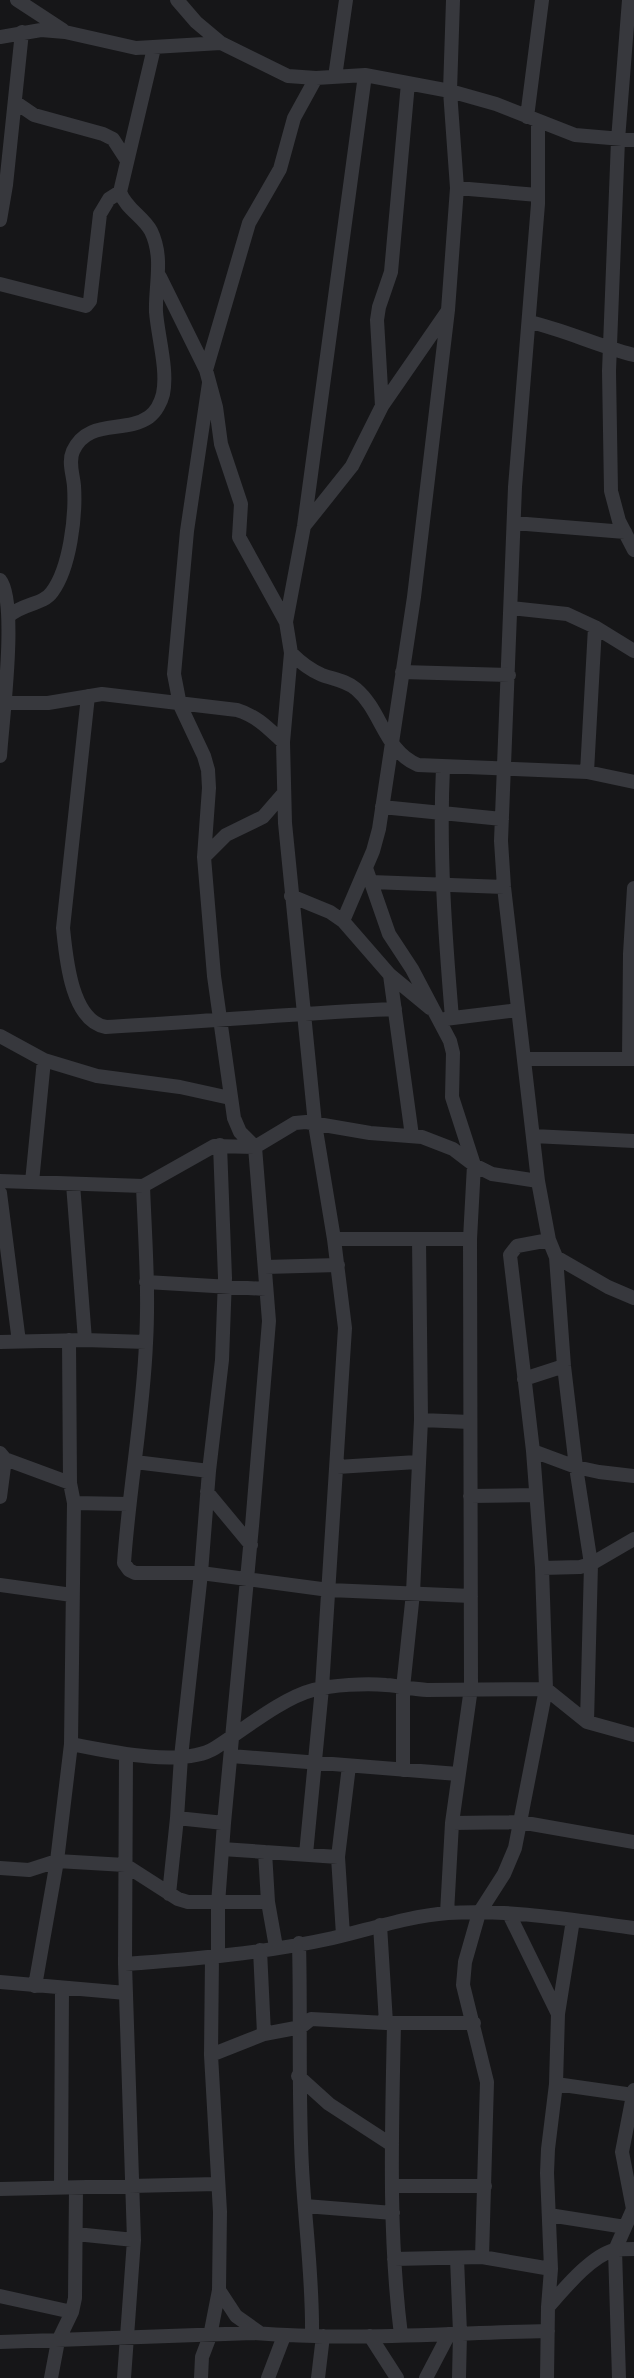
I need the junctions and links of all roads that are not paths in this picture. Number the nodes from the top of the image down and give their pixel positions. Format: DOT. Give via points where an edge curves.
graph roads {
  1 [pos="17,0"];
  2 [pos="177,0"];
  3 [pos="346,0"];
  4 [pos="453,0"];
  5 [pos="542,0"];
  6 [pos="629,0"];
  7 [pos="22,32"];
  8 [pos="65,32"];
  9 [pos="0,37"];
  10 [pos="222,43"];
  11 [pos="154,48"];
  12 [pos="365,75"];
  13 [pos="335,77"];
  14 [pos="316,78"];
  15 [pos="408,83"];
  16 [pos="450,91"];
  17 [pos="15,102"];
  18 [pos="532,119"];
  19 [pos="618,140"];
  20 [pos="634,140"];
  21 [pos="126,159"];
  22 [pos="457,188"];
  23 [pos="120,192"];
  24 [pos="538,195"];
  25 [pos="0,220"];
  26 [pos="159,276"];
  27 [pos="0,284"];
  28 [pos="448,310"];
  29 [pos="530,322"];
  30 [pos="610,349"];
  31 [pos="634,355"];
  32 [pos="208,377"];
  33 [pos="382,406"];
  34 [pos="514,523"];
  35 [pos="304,526"];
  36 [pos="625,532"];
  37 [pos="633,548"];
  38 [pos="0,580"];
  39 [pos="511,608"];
  40 [pos="9,616"];
  41 [pos="286,622"];
  42 [pos="595,627"];
  43 [pos="634,651"];
  44 [pos="291,653"];
  45 [pos="402,672"];
  46 [pos="509,675"];
  47 [pos="88,696"];
  48 [pos="4,703"];
  49 [pos="180,705"];
  50 [pos="1,725"];
  51 [pos="283,742"];
  52 [pos="393,746"];
  53 [pos="0,756"];
  54 [pos="443,766"];
  55 [pos="505,767"];
  56 [pos="587,772"];
  57 [pos="634,782"];
  58 [pos="283,794"];
  59 [pos="382,807"];
  60 [pos="441,813"];
  61 [pos="502,819"];
  62 [pos="204,857"];
  63 [pos="366,868"];
  64 [pos="371,882"];
  65 [pos="442,886"];
  66 [pos="504,887"];
  67 [pos="291,896"];
  68 [pos="634,896"];
  69 [pos="343,921"];
  70 [pos="390,975"];
  71 [pos="395,1009"];
  72 [pos="518,1010"];
  73 [pos="303,1013"];
  74 [pos="443,1017"];
  75 [pos="219,1022"];
  76 [pos="0,1036"];
  77 [pos="632,1058"];
  78 [pos="525,1059"];
  79 [pos="44,1060"];
  80 [pos="230,1098"];
  81 [pos="315,1124"];
  82 [pos="412,1136"];
  83 [pos="533,1136"];
  84 [pos="634,1141"];
  85 [pos="220,1145"];
  86 [pos="255,1147"];
  87 [pos="474,1165"];
  88 [pos="538,1181"];
  89 [pos="0,1182"];
  90 [pos="32,1182"];
  91 [pos="73,1184"];
  92 [pos="143,1186"];
  93 [pos="0,1193"];
  94 [pos="334,1239"];
  95 [pos="419,1239"];
  96 [pos="470,1239"];
  97 [pos="549,1240"];
  98 [pos="556,1257"];
  99 [pos="338,1264"];
  100 [pos="265,1267"];
  101 [pos="146,1282"];
  102 [pos="225,1287"];
  103 [pos="266,1289"];
  104 [pos="634,1298"];
  105 [pos="69,1340"];
  106 [pos="85,1340"];
  107 [pos="0,1342"];
  108 [pos="20,1342"];
  109 [pos="146,1342"];
  110 [pos="564,1366"];
  111 [pos="525,1379"];
  112 [pos="421,1420"];
  113 [pos="470,1422"];
  114 [pos="533,1451"];
  115 [pos="3,1456"];
  116 [pos="135,1462"];
  117 [pos="417,1462"];
  118 [pos="337,1467"];
  119 [pos="576,1467"];
  120 [pos="209,1471"];
  121 [pos="634,1476"];
  122 [pos="70,1483"];
  123 [pos="0,1491"];
  124 [pos="207,1492"];
  125 [pos="536,1495"];
  126 [pos="470,1496"];
  127 [pos="74,1503"];
  128 [pos="128,1504"];
  129 [pos="634,1539"];
  130 [pos="251,1545"];
  131 [pos="591,1564"];
  132 [pos="542,1568"];
  133 [pos="201,1574"];
  134 [pos="248,1580"];
  135 [pos="0,1585"];
  136 [pos="329,1590"];
  137 [pos="413,1593"];
  138 [pos="72,1595"];
  139 [pos="471,1596"];
  140 [pos="322,1688"];
  141 [pos="403,1688"];
  142 [pos="471,1689"];
  143 [pos="546,1689"];
  144 [pos="587,1722"];
  145 [pos="234,1734"];
  146 [pos="634,1735"];
  147 [pos="71,1744"];
  148 [pos="126,1755"];
  149 [pos="231,1756"];
  150 [pos="181,1757"];
  151 [pos="313,1764"];
  152 [pos="349,1766"];
  153 [pos="403,1770"];
  154 [pos="458,1774"];
  155 [pos="177,1818"];
  156 [pos="520,1822"];
  157 [pos="224,1823"];
  158 [pos="452,1823"];
  159 [pos="634,1842"];
  160 [pos="222,1850"];
  161 [pos="265,1852"];
  162 [pos="306,1854"];
  163 [pos="338,1857"];
  164 [pos="57,1861"];
  165 [pos="125,1865"];
  166 [pos="0,1868"];
  167 [pos="169,1894"];
  168 [pos="268,1902"];
  169 [pos="218,1904"];
  170 [pos="447,1913"];
  171 [pos="479,1913"];
  172 [pos="509,1914"];
  173 [pos="573,1920"];
  174 [pos="634,1924"];
  175 [pos="380,1926"];
  176 [pos="634,1928"];
  177 [pos="343,1935"];
  178 [pos="299,1943"];
  179 [pos="276,1947"];
  180 [pos="260,1950"];
  181 [pos="215,1957"];
  182 [pos="125,1964"];
  183 [pos="0,1982"];
  184 [pos="35,1986"];
  185 [pos="62,1988"];
  186 [pos="126,1993"];
  187 [pos="558,2014"];
  188 [pos="390,2023"];
  189 [pos="474,2023"];
  190 [pos="301,2027"];
  191 [pos="264,2034"];
  192 [pos="211,2055"];
  193 [pos="298,2076"];
  194 [pos="556,2084"];
  195 [pos="634,2092"];
  196 [pos="392,2145"];
  197 [pos="134,2184"];
  198 [pos="217,2184"];
  199 [pos="393,2186"];
  200 [pos="485,2186"];
  201 [pos="61,2188"];
  202 [pos="76,2188"];
  203 [pos="0,2189"];
  204 [pos="0,2195"];
  205 [pos="305,2206"];
  206 [pos="393,2213"];
  207 [pos="549,2215"];
  208 [pos="625,2227"];
  209 [pos="76,2234"];
  210 [pos="134,2240"];
  211 [pos="634,2249"];
  212 [pos="615,2250"];
  213 [pos="482,2257"];
  214 [pos="456,2258"];
  215 [pos="394,2259"];
  216 [pos="551,2269"];
  217 [pos="219,2290"];
  218 [pos="0,2296"];
  219 [pos="548,2307"];
  220 [pos="72,2312"];
  221 [pos="548,2331"];
  222 [pos="454,2333"];
  223 [pos="261,2334"];
  224 [pos="401,2335"];
  225 [pos="210,2336"];
  226 [pos="284,2336"];
  227 [pos="317,2336"];
  228 [pos="370,2336"];
  229 [pos="126,2338"];
  230 [pos="58,2341"];
  231 [pos="0,2342"];
  232 [pos="269,2377"];
  233 [pos="51,2378"];
  234 [pos="124,2378"];
  235 [pos="201,2378"];
  236 [pos="318,2378"];
  237 [pos="397,2378"];
  238 [pos="426,2378"];
  239 [pos="459,2378"];
  240 [pos="547,2378"];
  241 [pos="619,2378"];
  1 -- 8 [label="street"];
  2 -- 10 [label="street"];
  3 -- 13 [label="street"];
  4 -- 16 [label="street"];
  5 -- 18 [label="street"];
  6 -- 19 [label="street"];
  7 -- 8 [label="street"];
  7 -- 9 [label="street"];
  7 -- 17 [label="street"];
  8 -- 11 [label="street" via="119,45"];
  10 -- 11 [label="street"];
  10 -- 14 [label="street" via="288,75"];
  11 -- 21 [label="street"];
  12 -- 13 [label="street"];
  12 -- 15 [label="street"];
  12 -- 35 [label="street"];
  13 -- 14 [label="street"];
  14 -- 32 [label="street" via="294,118 280,169 249,223"];
  15 -- 16 [label="street"];
  15 -- 33 [label="street" via="391,272 377,320"];
  16 -- 18 [label="street"];
  16 -- 22 [label="street"];
  17 -- 21 [label="street" via="41,117 113,139"];
  17 -- 25 [label="street"];
  18 -- 19 [label="street" via="575,135"];
  18 -- 24 [label="street"];
  19 -- 20 [label="street"];
  19 -- 30 [label="street"];
  21 -- 23 [label="street"];
  22 -- 24 [label="street"];
  22 -- 28 [label="street"];
  23 -- 26 [label="street" via="151,230"];
  23 -- 27 [label="street" via="103,206 100,214 90,301 86,306"];
  24 -- 29 [label="street"];
  26 -- 32 [label="street"];
  26 -- 40 [label="street" via="156,312 164,381 158,407 149,417 95,429 81,438 70,462 74,505 65,564 48,597 22,606"];
  28 -- 33 [label="street"];
  28 -- 45 [label="street"];
  29 -- 30 [label="street"];
  29 -- 34 [label="street"];
  30 -- 31 [label="street"];
  30 -- 36 [label="street" via="611,491"];
  32 -- 41 [label="street" via="221,444 241,504 239,537"];
  32 -- 49 [label="street" via="174,662"];
  33 -- 35 [label="street" via="352,466"];
  34 -- 36 [label="street"];
  34 -- 39 [label="street"];
  35 -- 41 [label="street"];
  36 -- 37 [label="street"];
  38 -- 40 [label="street" via="5,585"];
  39 -- 42 [label="street" via="567,614"];
  39 -- 46 [label="street"];
  40 -- 48 [label="street"];
  41 -- 44 [label="street"];
  42 -- 43 [label="street"];
  42 -- 56 [label="street"];
  44 -- 51 [label="street"];
  44 -- 52 [label="street" via="320,674 357,690"];
  45 -- 46 [label="street"];
  45 -- 52 [label="street"];
  46 -- 55 [label="street"];
  47 -- 48 [label="street" via="48,703"];
  47 -- 49 [label="street" via="117,695"];
  47 -- 75 [label="street" via="63,928 79,1007 88,1019 106,1027"];
  48 -- 50 [label="street"];
  49 -- 51 [label="street" via="251,714"];
  49 -- 62 [label="street" via="208,770"];
  50 -- 53 [label="street"];
  51 -- 58 [label="street"];
  52 -- 54 [label="street" via="418,765"];
  52 -- 59 [label="street"];
  54 -- 55 [label="street"];
  54 -- 60 [label="street"];
  55 -- 56 [label="street"];
  55 -- 61 [label="street"];
  56 -- 57 [label="street"];
  58 -- 62 [label="street" via="263,817 226,835"];
  58 -- 67 [label="street"];
  59 -- 60 [label="street"];
  59 -- 63 [label="street"];
  60 -- 61 [label="street"];
  60 -- 65 [label="street"];
  61 -- 66 [label="street"];
  62 -- 75 [label="street"];
  63 -- 64 [label="street"];
  63 -- 69 [label="street"];
  64 -- 65 [label="street"];
  64 -- 74 [label="street" via="389,934"];
  65 -- 66 [label="street"];
  65 -- 74 [label="street"];
  66 -- 72 [label="street"];
  67 -- 69 [label="street"];
  67 -- 73 [label="street"];
  68 -- 77 [label="street" via="630,954"];
  69 -- 70 [label="street"];
  70 -- 71 [label="street"];
  70 -- 74 [label="street"];
  71 -- 73 [label="street"];
  71 -- 82 [label="street"];
  72 -- 74 [label="street"];
  72 -- 78 [label="street"];
  73 -- 75 [label="street"];
  73 -- 81 [label="street"];
  74 -- 87 [label="street" via="453,1053 452,1097"];
  75 -- 80 [label="street"];
  76 -- 79 [label="street"];
  77 -- 78 [label="street"];
  78 -- 83 [label="street"];
  79 -- 80 [label="street" via="97,1076"];
  79 -- 90 [label="street"];
  80 -- 86 [label="street" via="240,1132"];
  81 -- 82 [label="street"];
  81 -- 86 [label="street" via="295,1123"];
  81 -- 94 [label="street"];
  82 -- 87 [label="street" via="453,1149"];
  83 -- 84 [label="street"];
  83 -- 88 [label="street"];
  85 -- 86 [label="street"];
  85 -- 92 [label="street"];
  85 -- 102 [label="street"];
  86 -- 100 [label="street"];
  87 -- 88 [label="street" via="492,1174"];
  87 -- 96 [label="street"];
  88 -- 97 [label="street"];
  89 -- 90 [label="street"];
  90 -- 91 [label="street"];
  91 -- 92 [label="street"];
  91 -- 106 [label="street"];
  92 -- 101 [label="street"];
  93 -- 108 [label="street"];
  94 -- 95 [label="street"];
  94 -- 99 [label="street"];
  95 -- 96 [label="street"];
  95 -- 112 [label="street"];
  96 -- 113 [label="street"];
  97 -- 98 [label="street"];
  97 -- 111 [label="street" via="517,1246 510,1255"];
  98 -- 104 [label="street"];
  98 -- 110 [label="street"];
  99 -- 100 [label="street"];
  99 -- 118 [label="street" via="345,1328"];
  100 -- 103 [label="street"];
  101 -- 102 [label="street"];
  101 -- 109 [label="street"];
  102 -- 103 [label="street"];
  102 -- 120 [label="street" via="220,1384"];
  103 -- 130 [label="street" via="269,1321"];
  105 -- 106 [label="street"];
  105 -- 108 [label="street"];
  105 -- 122 [label="street"];
  106 -- 109 [label="street"];
  107 -- 108 [label="street"];
  109 -- 116 [label="street"];
  110 -- 111 [label="street"];
  110 -- 119 [label="street"];
  111 -- 114 [label="street"];
  112 -- 113 [label="street"];
  112 -- 117 [label="street"];
  113 -- 126 [label="street"];
  114 -- 119 [label="street"];
  114 -- 125 [label="street"];
  115 -- 122 [label="street"];
  115 -- 123 [label="street"];
  116 -- 120 [label="street"];
  116 -- 128 [label="street"];
  117 -- 118 [label="street"];
  117 -- 137 [label="street"];
  118 -- 136 [label="street"];
  119 -- 121 [label="street"];
  119 -- 131 [label="street"];
  120 -- 124 [label="street"];
  122 -- 127 [label="street"];
  124 -- 130 [label="street"];
  124 -- 133 [label="street"];
  125 -- 126 [label="street"];
  125 -- 132 [label="street"];
  126 -- 139 [label="street"];
  127 -- 128 [label="street"];
  127 -- 138 [label="street"];
  128 -- 133 [label="street" via="124,1563 129,1570"];
  129 -- 131 [label="street"];
  130 -- 134 [label="street"];
  131 -- 132 [label="street"];
  131 -- 144 [label="street"];
  132 -- 143 [label="street"];
  133 -- 134 [label="street"];
  133 -- 150 [label="street"];
  134 -- 136 [label="street"];
  134 -- 145 [label="street"];
  135 -- 138 [label="street"];
  136 -- 137 [label="street"];
  136 -- 140 [label="street"];
  137 -- 139 [label="street"];
  137 -- 141 [label="street"];
  138 -- 147 [label="street"];
  139 -- 142 [label="street"];
  140 -- 141 [label="street" via="383,1684"];
  140 -- 145 [label="street" via="302,1694"];
  140 -- 151 [label="street"];
  141 -- 142 [label="street"];
  141 -- 153 [label="street"];
  142 -- 143 [label="street"];
  142 -- 154 [label="street"];
  143 -- 144 [label="street"];
  143 -- 156 [label="street"];
  144 -- 146 [label="street"];
  145 -- 149 [label="street"];
  145 -- 150 [label="street" via="201,1755"];
  147 -- 148 [label="street"];
  147 -- 164 [label="street"];
  148 -- 150 [label="street"];
  148 -- 165 [label="street"];
  149 -- 151 [label="street"];
  149 -- 157 [label="street"];
  150 -- 155 [label="street"];
  151 -- 152 [label="street"];
  151 -- 162 [label="street"];
  152 -- 153 [label="street"];
  152 -- 163 [label="street"];
  153 -- 154 [label="street"];
  154 -- 158 [label="street"];
  155 -- 157 [label="street"];
  155 -- 167 [label="street"];
  156 -- 158 [label="street"];
  156 -- 159 [label="street"];
  156 -- 171 [label="street" via="512,1861"];
  157 -- 160 [label="street"];
  158 -- 170 [label="street"];
  160 -- 161 [label="street"];
  160 -- 169 [label="street"];
  161 -- 162 [label="street"];
  161 -- 168 [label="street"];
  162 -- 163 [label="street"];
  163 -- 177 [label="street"];
  164 -- 165 [label="street"];
  164 -- 166 [label="street" via="29,1870"];
  164 -- 184 [label="street"];
  165 -- 167 [label="street"];
  165 -- 182 [label="street"];
  167 -- 169 [label="street" via="188,1902"];
  168 -- 169 [label="street"];
  168 -- 179 [label="street"];
  169 -- 181 [label="street"];
  170 -- 171 [label="street"];
  170 -- 175 [label="street"];
  171 -- 172 [label="street"];
  171 -- 189 [label="street" via="463,1986"];
  172 -- 173 [label="street"];
  172 -- 187 [label="street"];
  173 -- 176 [label="street"];
  173 -- 187 [label="street"];
  174 -- 176 [label="street"];
  175 -- 177 [label="street"];
  175 -- 188 [label="street"];
  177 -- 178 [label="street"];
  178 -- 179 [label="street"];
  178 -- 190 [label="street"];
  179 -- 180 [label="street"];
  180 -- 181 [label="street"];
  180 -- 191 [label="street"];
  181 -- 182 [label="street"];
  181 -- 192 [label="street"];
  182 -- 186 [label="street"];
  183 -- 184 [label="street"];
  184 -- 185 [label="street"];
  185 -- 186 [label="street"];
  185 -- 201 [label="street"];
  186 -- 197 [label="street"];
  187 -- 194 [label="street"];
  188 -- 189 [label="street"];
  188 -- 190 [label="street" via="319,2018"];
  188 -- 196 [label="street"];
  189 -- 200 [label="street" via="487,2082"];
  190 -- 191 [label="street"];
  190 -- 193 [label="street"];
  191 -- 192 [label="street"];
  192 -- 198 [label="street"];
  193 -- 196 [label="street" via="329,2104"];
  193 -- 205 [label="street"];
  194 -- 195 [label="street"];
  194 -- 207 [label="street" via="548,2161"];
  195 -- 208 [label="street" via="622,2152 633,2202"];
  196 -- 199 [label="street"];
  197 -- 198 [label="street"];
  197 -- 202 [label="street"];
  197 -- 210 [label="street"];
  198 -- 217 [label="street"];
  199 -- 200 [label="street"];
  199 -- 206 [label="street"];
  200 -- 213 [label="street"];
  201 -- 202 [label="street"];
  201 -- 203 [label="street"];
  202 -- 209 [label="street"];
  203 -- 204 [label="street"];
  205 -- 206 [label="street"];
  205 -- 227 [label="street"];
  206 -- 215 [label="street"];
  207 -- 208 [label="street"];
  207 -- 216 [label="street"];
  208 -- 212 [label="street"];
  209 -- 210 [label="street"];
  209 -- 220 [label="street"];
  210 -- 229 [label="street"];
  211 -- 212 [label="street"];
  212 -- 219 [label="street" via="591,2264"];
  212 -- 241 [label="street"];
  213 -- 214 [label="street"];
  213 -- 216 [label="street"];
  214 -- 215 [label="street"];
  214 -- 222 [label="street"];
  215 -- 224 [label="street"];
  216 -- 219 [label="street"];
  217 -- 223 [label="street" via="236,2316"];
  217 -- 225 [label="street"];
  218 -- 220 [label="street"];
  219 -- 221 [label="street"];
  220 -- 230 [label="street"];
  221 -- 222 [label="street"];
  221 -- 240 [label="street"];
  222 -- 224 [label="street"];
  222 -- 238 [label="street"];
  222 -- 239 [label="street"];
  223 -- 225 [label="street"];
  223 -- 226 [label="street"];
  224 -- 228 [label="street"];
  225 -- 229 [label="street"];
  225 -- 235 [label="street" via="202,2357"];
  226 -- 227 [label="street"];
  226 -- 232 [label="street"];
  227 -- 228 [label="street"];
  227 -- 236 [label="street"];
  228 -- 237 [label="street"];
  229 -- 230 [label="street"];
  229 -- 234 [label="street"];
  230 -- 231 [label="street"];
  230 -- 233 [label="street"];
}
